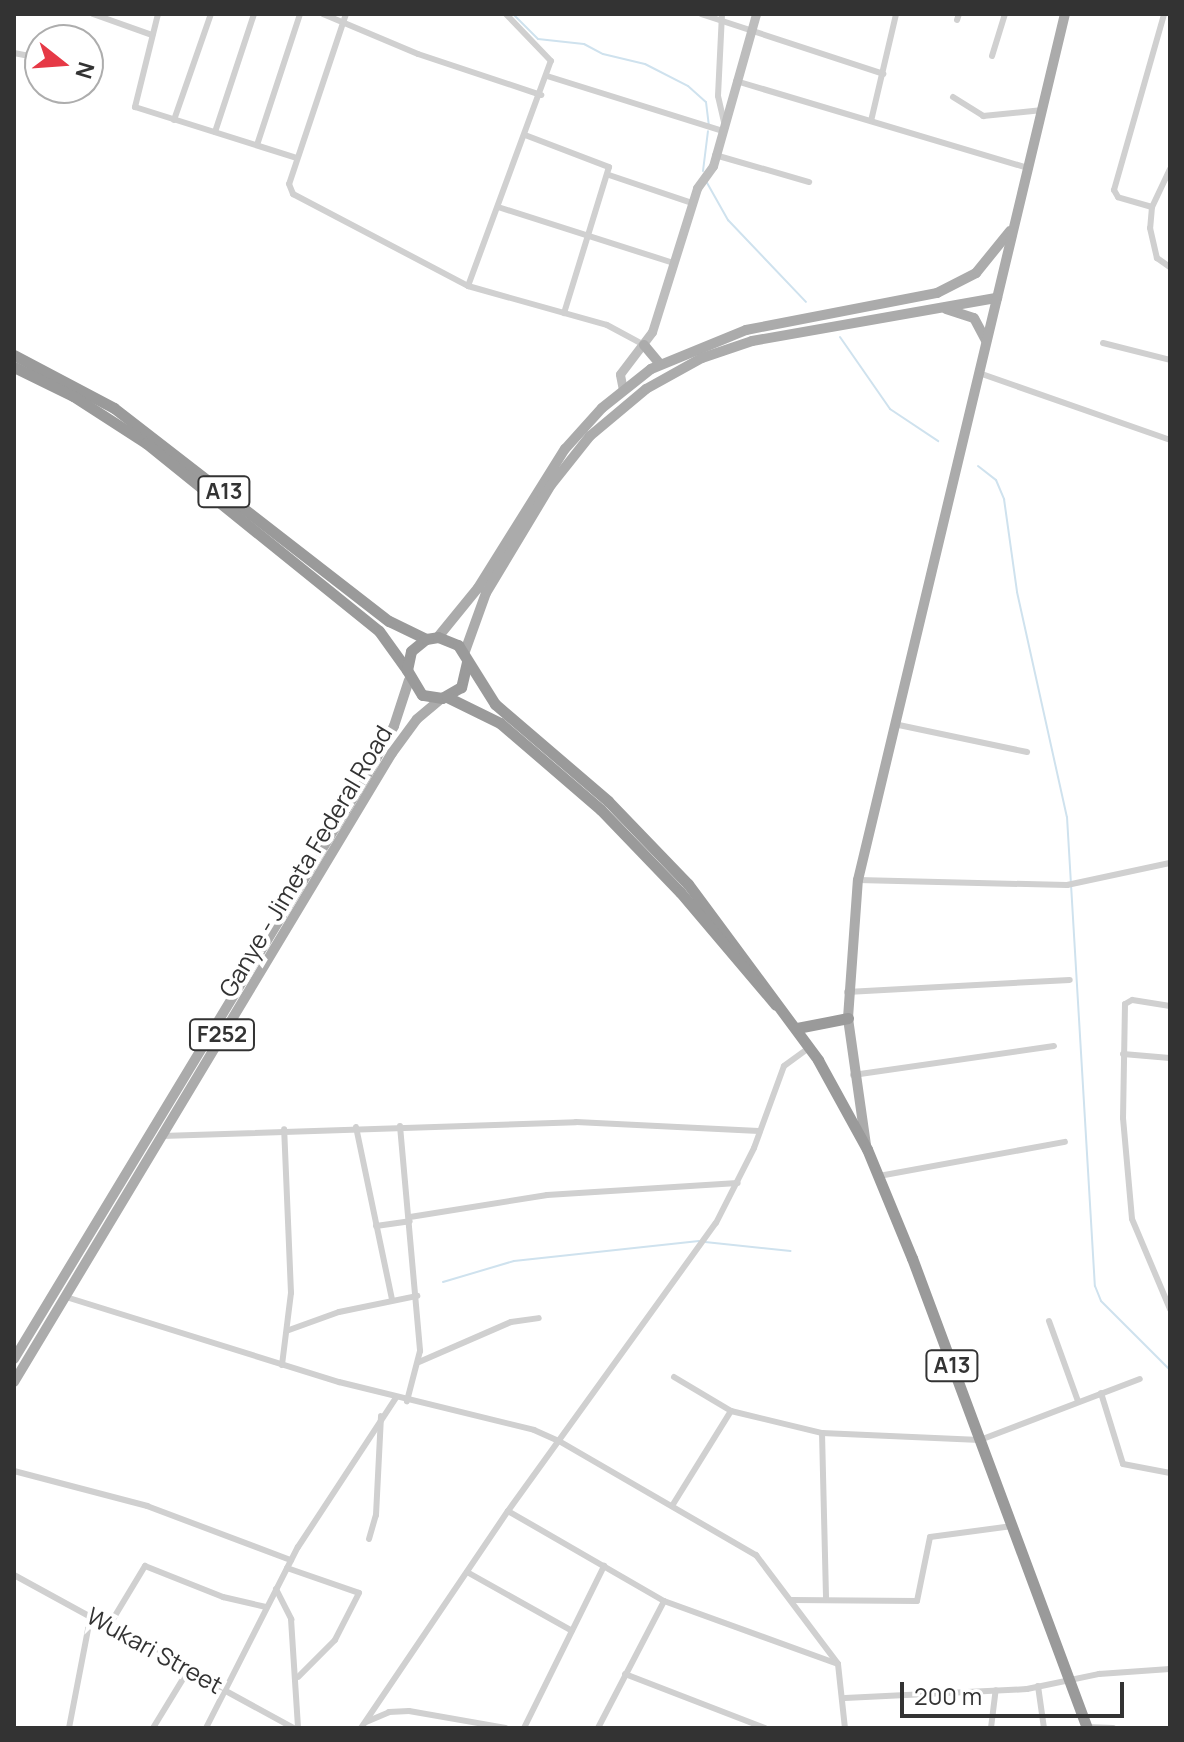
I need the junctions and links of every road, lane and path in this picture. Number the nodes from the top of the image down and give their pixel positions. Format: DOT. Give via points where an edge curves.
graph roads {
  1 [pos="93,14"];
  2 [pos="158,14"];
  3 [pos="211,14"];
  4 [pos="254,14"];
  5 [pos="300,14"];
  6 [pos="323,14"];
  7 [pos="346,14"];
  8 [pos="506,14"];
  9 [pos="701,14"];
  10 [pos="756,14"];
  11 [pos="896,14"];
  12 [pos="1005,14"];
  13 [pos="1065,14"];
  14 [pos="1164,14"];
  15 [pos="722,17"];
  16 [pos="343,22"];
  17 [pos="752,29"];
  18 [pos="152,35"];
  19 [pos="992,56"];
  20 [pos="883,74"];
  21 [pos="547,76"];
  22 [pos="736,81"];
  23 [pos="541,95"];
  24 [pos="953,97"];
  25 [pos="1043,110"];
  26 [pos="174,120"];
  27 [pos="871,121"];
  28 [pos="717,127"];
  29 [pos="215,132"];
  30 [pos="525,135"];
  31 [pos="257,145"];
  32 [pos="715,155"];
  33 [pos="297,158"];
  34 [pos="1028,168"];
  35 [pos="1170,169"];
  36 [pos="609,175"];
  37 [pos="809,182"];
  38 [pos="692,203"];
  39 [pos="498,207"];
  40 [pos="1152,207"];
  41 [pos="1014,222"];
  42 [pos="586,236"];
  43 [pos="674,263"];
  44 [pos="1170,267"];
  45 [pos="468,286"];
  46 [pos="997,298"];
  47 [pos="936,308"];
  48 [pos="564,313"];
  49 [pos="987,343"];
  50 [pos="1103,343"];
  51 [pos="644,345"];
  52 [pos="14,355"];
  53 [pos="1170,360"];
  54 [pos="659,363"];
  55 [pos="14,367"];
  56 [pos="979,373"];
  57 [pos="623,390"];
  58 [pos="1170,440"];
  59 [pos="432,638"];
  60 [pos="466,658"];
  61 [pos="408,675"];
  62 [pos="444,697"];
  63 [pos="894,724"];
  64 [pos="1027,752"];
  65 [pos="1170,862"];
  66 [pos="858,880"];
  67 [pos="1070,980"];
  68 [pos="847,992"];
  69 [pos="1170,1006"];
  70 [pos="789,1016"];
  71 [pos="848,1018"];
  72 [pos="797,1028"];
  73 [pos="1054,1046"];
  74 [pos="810,1047"];
  75 [pos="1123,1054"];
  76 [pos="1170,1058"];
  77 [pos="853,1075"];
  78 [pos="400,1126"];
  79 [pos="356,1127"];
  80 [pos="284,1129"];
  81 [pos="759,1131"];
  82 [pos="162,1136"];
  83 [pos="1065,1142"];
  84 [pos="867,1149"];
  85 [pos="879,1176"];
  86 [pos="738,1183"];
  87 [pos="410,1219"];
  88 [pos="376,1226"];
  89 [pos="417,1296"];
  90 [pos="66,1297"];
  91 [pos="392,1300"];
  92 [pos="1170,1309"];
  93 [pos="539,1318"];
  94 [pos="1049,1321"];
  95 [pos="289,1330"];
  96 [pos="14,1359"];
  97 [pos="419,1362"];
  98 [pos="282,1365"];
  99 [pos="674,1377"];
  100 [pos="1140,1379"];
  101 [pos="14,1382"];
  102 [pos="1101,1393"];
  103 [pos="396,1398"];
  104 [pos="407,1401"];
  105 [pos="1078,1401"];
  106 [pos="731,1411"];
  107 [pos="381,1416"];
  108 [pos="822,1433"];
  109 [pos="980,1440"];
  110 [pos="559,1441"];
  111 [pos="14,1471"];
  112 [pos="1170,1473"];
  113 [pos="672,1506"];
  114 [pos="508,1511"];
  115 [pos="1012,1526"];
  116 [pos="369,1539"];
  117 [pos="289,1564"];
  118 [pos="604,1566"];
  119 [pos="467,1572"];
  120 [pos="14,1575"];
  121 [pos="276,1589"];
  122 [pos="826,1597"];
  123 [pos="792,1600"];
  124 [pos="664,1601"];
  125 [pos="266,1607"];
  126 [pos="91,1614"];
  127 [pos="110,1624"];
  128 [pos="572,1631"];
  129 [pos="838,1664"];
  130 [pos="189,1669"];
  131 [pos="1170,1669"];
  132 [pos="625,1674"];
  133 [pos="298,1677"];
  134 [pos="1069,1682"];
  135 [pos="1038,1686"];
  136 [pos="225,1690"];
  137 [pos="996,1690"];
  138 [pos="845,1698"];
  139 [pos="363,1725"];
  140 [pos="69,1728"];
  141 [pos="153,1728"];
  142 [pos="206,1728"];
  143 [pos="296,1728"];
  144 [pos="506,1728"];
  145 [pos="524,1728"];
  146 [pos="598,1728"];
  147 [pos="765,1728"];
  148 [pos="845,1728"];
  149 [pos="991,1728"];
  150 [pos="1044,1728"];
  151 [pos="1087,1728"];
  152 [pos="1113,1728"];
  1 -- 18 [label="street"];
  2 -- 18 [label="street"];
  3 -- 26 [label="street"];
  4 -- 29 [label="street"];
  5 -- 31 [label="street"];
  6 -- 16 [label="street"];
  7 -- 16 [label="street"];
  8 -- 21 [label="street" via="550,56"];
  9 -- 15 [label="street"];
  10 -- 17 [label="street"];
  11 -- 20 [label="street"];
  12 -- 19 [label="street"];
  13 -- 25 [label="main road"];
  14 -- 40 [label="street" via="1114,190 1118,197"];
  15 -- 17 [label="street"];
  15 -- 28 [label="street"];
  16 -- 23 [label="street"];
  16 -- 33 [label="street"];
  17 -- 20 [label="street"];
  17 -- 22 [label="street"];
  18 -- 26 [label="street" via="135,107"];
  20 -- 27 [label="street"];
  21 -- 23 [label="street"];
  21 -- 28 [label="street"];
  22 -- 27 [label="street"];
  22 -- 28 [label="street"];
  23 -- 30 [label="street"];
  24 -- 25 [label="street" via="983,116"];
  25 -- 34 [label="main road"];
  26 -- 29 [label="street"];
  27 -- 34 [label="street"];
  28 -- 32 [label="street"];
  29 -- 31 [label="street"];
  30 -- 36 [label="street" via="604,162"];
  30 -- 39 [label="street"];
  31 -- 33 [label="street"];
  32 -- 37 [label="street"];
  32 -- 38 [label="street"];
  33 -- 45 [label="street" via="289,184 293,194"];
  34 -- 41 [label="main road"];
  35 -- 40 [label="street"];
  36 -- 38 [label="street"];
  36 -- 42 [label="street"];
  38 -- 43 [label="street"];
  39 -- 42 [label="street"];
  39 -- 45 [label="street"];
  40 -- 44 [label="street" via="1152,248"];
  41 -- 46 [label="main road"];
  41 -- 54 [label="main road" via="987,264 951,288 746,330"];
  42 -- 43 [label="street"];
  42 -- 48 [label="street"];
  43 -- 51 [label="street"];
  45 -- 48 [label="street"];
  46 -- 47 [label="main road"];
  46 -- 49 [label="main road"];
  47 -- 49 [label="main road" via="968,314 979,323"];
  47 -- 60 [label="main road" via="752,341 702,358 646,389 590,436 551,485 486,593"];
  48 -- 51 [label="street" via="618,329"];
  49 -- 56 [label="main road"];
  50 -- 53 [label="street"];
  51 -- 54 [label="main road"];
  51 -- 57 [label="street" via="620,374"];
  52 -- 59 [label="highway, A13" via="114,408 389,621"];
  54 -- 57 [label="main road"];
  55 -- 61 [label="highway, A13" via="73,396 146,443 370,624"];
  56 -- 58 [label="street"];
  56 -- 63 [label="main road"];
  57 -- 59 [label="main road" via="565,449 478,588"];
  59 -- 60 [label="highway, A13"];
  59 -- 61 [label="highway" via="411,651"];
  60 -- 62 [label="highway" via="465,679"];
  60 -- 70 [label="highway, A13" via="495,704 608,801 688,884"];
  61 -- 62 [label="highway, A13" via="422,695"];
  61 -- 96 [label="main road, Ganye - Jimeta Federal Road / F252" via="377,759"];
  62 -- 70 [label="highway, A13" via="500,723 601,810 680,892 764,995"];
  62 -- 82 [label="main road, Ganye - Jimeta Federal Road / F252" via="417,719 392,753"];
  63 -- 64 [label="street"];
  63 -- 66 [label="main road"];
  65 -- 66 [label="street" via="1067,885"];
  66 -- 68 [label="main road"];
  67 -- 68 [label="street"];
  68 -- 71 [label="main road"];
  69 -- 75 [label="street" via="1127,1001"];
  70 -- 72 [label="highway, A13"];
  71 -- 72 [label="highway"];
  71 -- 77 [label="main road"];
  72 -- 74 [label="highway, A13"];
  73 -- 77 [label="street"];
  74 -- 81 [label="street" via="784,1066"];
  74 -- 84 [label="highway, A13"];
  75 -- 76 [label="street"];
  75 -- 92 [label="street" via="1125,1175 1132,1219"];
  77 -- 84 [label="main road"];
  78 -- 79 [label="street"];
  78 -- 81 [label="street" via="576,1122"];
  78 -- 87 [label="street"];
  79 -- 80 [label="street"];
  79 -- 88 [label="street"];
  80 -- 82 [label="street"];
  80 -- 95 [label="street"];
  81 -- 86 [label="street"];
  82 -- 90 [label="main road, Ganye - Jimeta Federal Road / F252"];
  83 -- 85 [label="street"];
  84 -- 85 [label="highway, A13"];
  85 -- 109 [label="highway, A13"];
  86 -- 87 [label="street" via="547,1195"];
  86 -- 110 [label="street" via="716,1223"];
  87 -- 88 [label="street"];
  87 -- 89 [label="street"];
  88 -- 91 [label="street"];
  89 -- 91 [label="street"];
  89 -- 97 [label="street"];
  90 -- 98 [label="street"];
  90 -- 101 [label="main road, Ganye - Jimeta Federal Road / F252"];
  91 -- 95 [label="street"];
  93 -- 97 [label="street" via="511,1322"];
  94 -- 105 [label="street"];
  95 -- 98 [label="street"];
  97 -- 104 [label="street"];
  98 -- 103 [label="street"];
  99 -- 106 [label="street"];
  100 -- 102 [label="street"];
  102 -- 105 [label="street"];
  102 -- 112 [label="street" via="1123,1464"];
  103 -- 104 [label="street"];
  103 -- 107 [label="street"];
  104 -- 110 [label="street" via="534,1430"];
  105 -- 109 [label="street"];
  106 -- 108 [label="street"];
  106 -- 113 [label="street"];
  107 -- 116 [label="street" via="376,1515"];
  107 -- 117 [label="street"];
  108 -- 109 [label="street"];
  108 -- 122 [label="street"];
  109 -- 115 [label="highway, A13"];
  110 -- 113 [label="street"];
  110 -- 114 [label="street"];
  111 -- 117 [label="street" via="147,1506"];
  113 -- 123 [label="street" via="756,1555"];
  114 -- 118 [label="street"];
  114 -- 119 [label="street"];
  115 -- 122 [label="street" via="930,1537 917,1601"];
  115 -- 134 [label="highway, A13"];
  117 -- 121 [label="street"];
  117 -- 133 [label="street" via="359,1593 335,1640"];
  118 -- 124 [label="street"];
  118 -- 128 [label="street"];
  119 -- 128 [label="street"];
  119 -- 139 [label="street"];
  120 -- 126 [label="street, Wukari Street"];
  121 -- 125 [label="street"];
  121 -- 133 [label="street" via="291,1619"];
  122 -- 123 [label="street"];
  123 -- 129 [label="street"];
  124 -- 129 [label="street"];
  124 -- 132 [label="street"];
  125 -- 127 [label="street" via="223,1597 145,1566"];
  125 -- 136 [label="street"];
  126 -- 127 [label="street, Wukari Street"];
  126 -- 140 [label="street"];
  127 -- 130 [label="street, Wukari Street"];
  128 -- 145 [label="street"];
  129 -- 138 [label="street"];
  130 -- 136 [label="street, Wukari Street"];
  130 -- 141 [label="street"];
  131 -- 134 [label="street" via="1099,1674"];
  132 -- 146 [label="street"];
  132 -- 147 [label="street"];
  133 -- 143 [label="street"];
  134 -- 135 [label="street"];
  134 -- 151 [label="highway, A13"];
  135 -- 137 [label="street"];
  135 -- 150 [label="street"];
  136 -- 142 [label="street"];
  136 -- 143 [label="street, Wukari Street"];
  137 -- 138 [label="street"];
  137 -- 149 [label="street"];
  138 -- 148 [label="street"];
  139 -- 144 [label="street" via="389,1712 409,1711"];
  151 -- 152 [label="street"];
}
